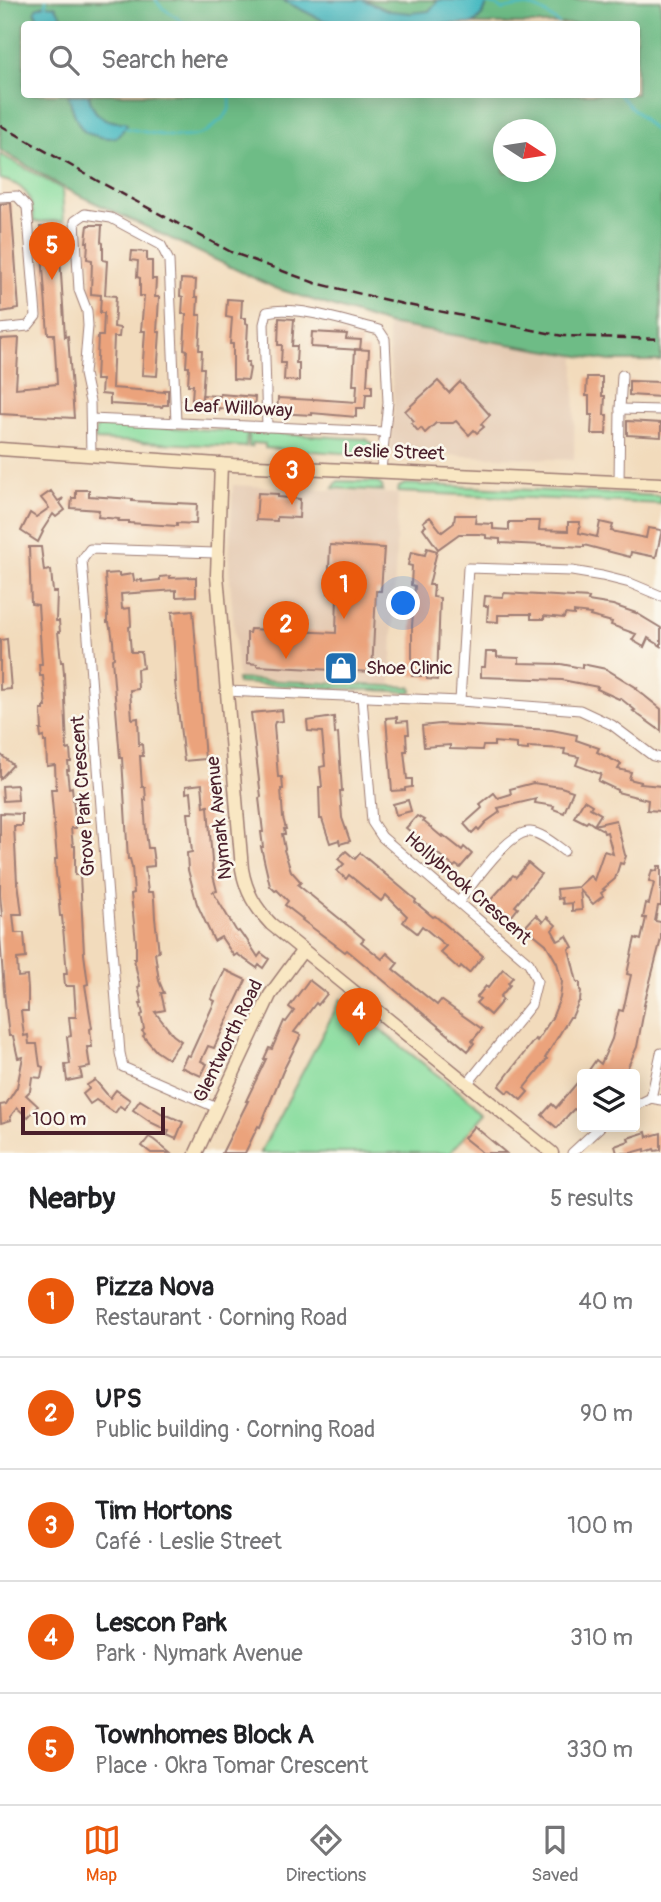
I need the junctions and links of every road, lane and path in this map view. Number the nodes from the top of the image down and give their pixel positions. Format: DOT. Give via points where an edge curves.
graph roads {
  1 [pos="0,197"];
  2 [pos="0,329"];
  3 [pos="622,375"];
  4 [pos="620,409"];
  5 [pos="661,410"];
  6 [pos="91,419"];
  7 [pos="176,422"];
  8 [pos="267,426"];
  9 [pos="384,432"];
  10 [pos="0,449"];
  11 [pos="91,454"];
  12 [pos="222,464"];
  13 [pos="381,470"];
  14 [pos="619,482"];
  15 [pos="661,484"];
  16 [pos="216,553"];
  17 [pos="661,596"];
  18 [pos="226,691"];
  19 [pos="362,696"];
  20 [pos="460,701"];
  21 [pos="661,758"];
  22 [pos="564,851"];
  23 [pos="459,902"];
  24 [pos="303,950"];
  25 [pos="661,1053"];
  26 [pos="467,1084"];
  27 [pos="656,1099"];
  28 [pos="217,1108"];
  29 [pos="595,1132"];
  30 [pos="196,1153"];
  31 [pos="552,1153"];
  32 [pos="572,1153"];
  1 -- 2 [label="street" via="16,196 27,207 36,316 28,326"];
  3 -- 4 [label="street"];
  4 -- 5 [label="street"];
  4 -- 14 [label="street"];
  6 -- 7 [label="street, Leaf Willoway"];
  6 -- 7 [label="street" via="84,374 87,311 79,290 75,221 85,214 111,218 161,246 169,261"];
  6 -- 11 [label="street"];
  7 -- 8 [label="street, Leaf Willoway"];
  8 -- 9 [label="street, Leaf Willoway"];
  8 -- 9 [label="street" via="264,324 267,312 280,309 379,330 385,339 388,402"];
  9 -- 13 [label="street"];
  10 -- 11 [label="street, Leslie Street"];
  11 -- 12 [label="street, Leslie Street"];
  12 -- 13 [label="street, Leslie Street"];
  12 -- 16 [label="street, Nymark Avenue"];
  13 -- 14 [label="street, Leslie Street"];
  14 -- 15 [label="street, Leslie Street"];
  16 -- 18 [label="street, Nymark Avenue"];
  16 -- 28 [label="street, Grove Park Crescent" via="90,548 82,560 123,1067"];
  17 -- 20 [label="street" via="630,583 572,571 468,568"];
  18 -- 19 [label="street"];
  18 -- 24 [label="street, Nymark Avenue" via="245,884 259,912"];
  19 -- 20 [label="street"];
  19 -- 23 [label="street, Hollybrook Crescent" via="372,822 382,837"];
  20 -- 21 [label="street" via="580,710"];
  22 -- 23 [label="street" via="538,834 524,832 501,850"];
  23 -- 26 [label="street, Hollybrook Crescent" via="528,963 537,981 531,1005"];
  24 -- 26 [label="street, Nymark Avenue"];
  24 -- 28 [label="street, Glentworth Road" via="270,995"];
  25 -- 27 [label="street"];
  26 -- 31 [label="street, Nymark Avenue"];
  28 -- 30 [label="street, Glentworth Road"];
  29 -- 32 [label="street"];
}
